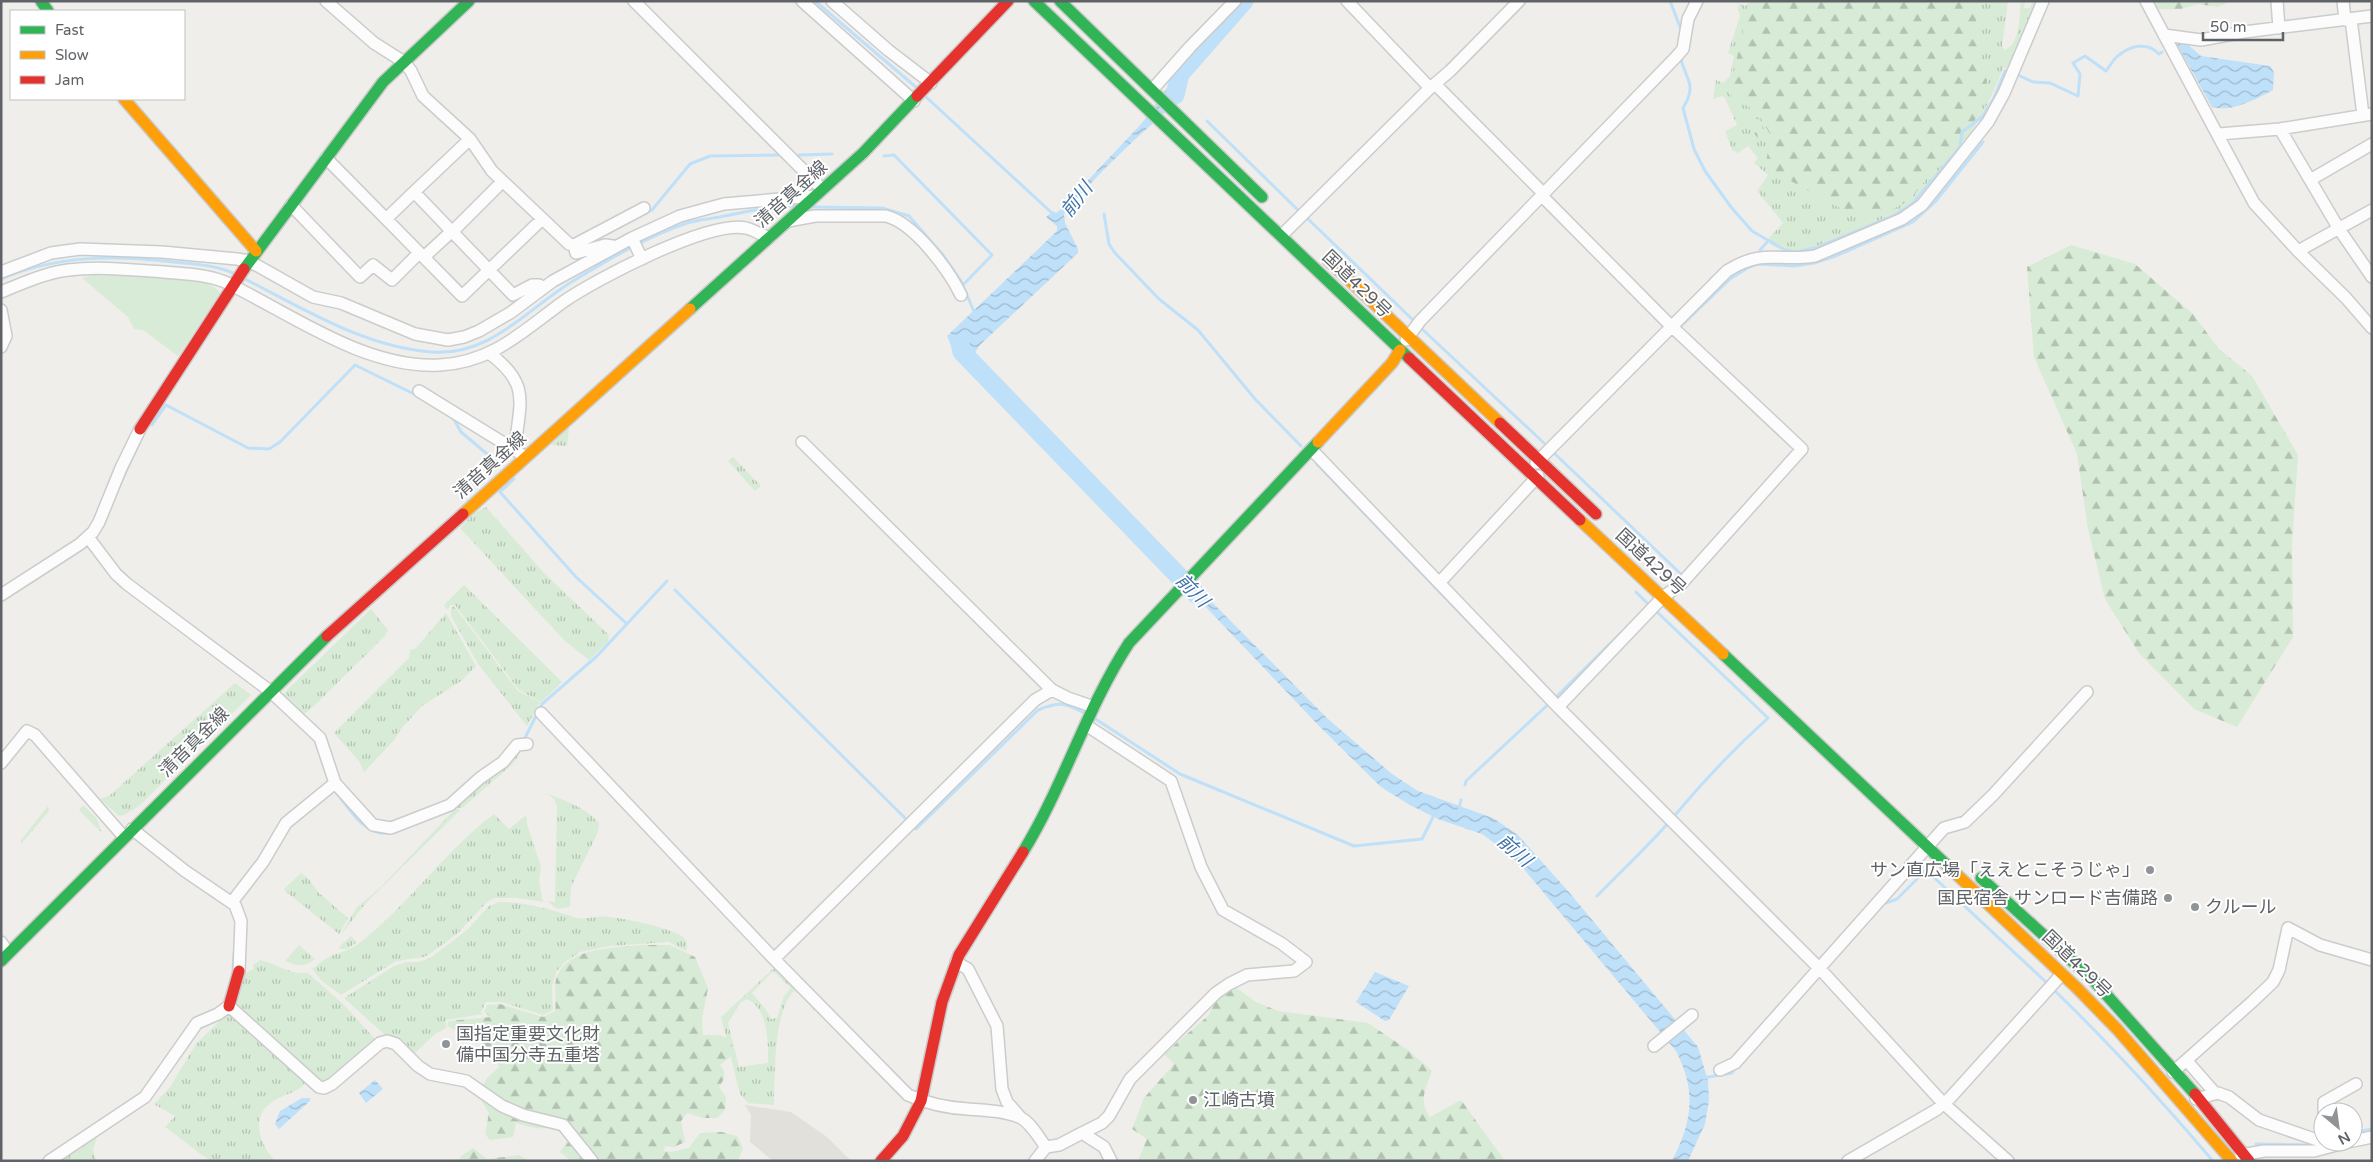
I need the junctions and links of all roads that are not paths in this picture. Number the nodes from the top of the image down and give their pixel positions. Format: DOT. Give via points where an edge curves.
graph roads {
  1 [pos="326,1"];
  2 [pos="469,1"];
  3 [pos="634,1"];
  4 [pos="802,1"];
  5 [pos="832,1"];
  6 [pos="1008,1"];
  7 [pos="1034,1"];
  8 [pos="1060,1"];
  9 [pos="1235,1"];
  10 [pos="1346,1"];
  11 [pos="1519,1"];
  12 [pos="1697,1"];
  13 [pos="2043,1"];
  14 [pos="2146,1"];
  15 [pos="2277,1"];
  16 [pos="2343,1"];
  17 [pos="2372,16"];
  18 [pos="2348,19"];
  19 [pos="2279,28"];
  20 [pos="2164,35"];
  21 [pos="404,62"];
  22 [pos="929,86"];
  23 [pos="1432,86"];
  24 [pos="1154,92"];
  25 [pos="125,100"];
  26 [pos="916,100"];
  27 [pos="2367,114"];
  28 [pos="2280,129"];
  29 [pos="2219,134"];
  30 [pos="468,141"];
  31 [pos="2372,144"];
  32 [pos="326,158"];
  33 [pos="2310,180"];
  34 [pos="498,186"];
  35 [pos="414,192"];
  36 [pos="1542,194"];
  37 [pos="815,195"];
  38 [pos="291,205"];
  39 [pos="1271,206"];
  40 [pos="644,208"];
  41 [pos="2372,210"];
  42 [pos="386,219"];
  43 [pos="789,219"];
  44 [pos="537,224"];
  45 [pos="2339,229"];
  46 [pos="452,232"];
  47 [pos="1282,235"];
  48 [pos="769,238"];
  49 [pos="633,240"];
  50 [pos="616,246"];
  51 [pos="575,248"];
  52 [pos="256,251"];
  53 [pos="2298,251"];
  54 [pos="1321,253"];
  55 [pos="422,255"];
  56 [pos="641,256"];
  57 [pos="247,265"];
  58 [pos="489,271"];
  59 [pos="1,272"];
  60 [pos="2372,277"];
  61 [pos="233,283"];
  62 [pos="543,288"];
  63 [pos="1,292"];
  64 [pos="961,295"];
  65 [pos="1,310"];
  66 [pos="1672,326"];
  67 [pos="2372,328"];
  68 [pos="1408,336"];
  69 [pos="1,347"];
  70 [pos="1400,350"];
  71 [pos="489,353"];
  72 [pos="419,391"];
  73 [pos="140,429"];
  74 [pos="802,442"];
  75 [pos="1311,449"];
  76 [pos="515,450"];
  77 [pos="525,457"];
  78 [pos="1543,463"];
  79 [pos="1532,474"];
  80 [pos="1603,521"];
  81 [pos="88,537"];
  82 [pos="1666,581"];
  83 [pos="1439,582"];
  84 [pos="1679,594"];
  85 [pos="1,595"];
  86 [pos="1663,598"];
  87 [pos="1052,690"];
  88 [pos="270,691"];
  89 [pos="2087,692"];
  90 [pos="1554,703"];
  91 [pos="541,713"];
  92 [pos="1090,716"];
  93 [pos="523,744"];
  94 [pos="1,763"];
  95 [pos="333,785"];
  96 [pos="132,829"];
  97 [pos="124,837"];
  98 [pos="1928,847"];
  99 [pos="1970,868"];
  100 [pos="232,902"];
  101 [pos="1,942"];
  102 [pos="5,957"];
  103 [pos="774,959"];
  104 [pos="2372,960"];
  105 [pos="956,962"];
  106 [pos="1821,970"];
  107 [pos="239,971"];
  108 [pos="2062,974"];
  109 [pos="229,1006"];
  110 [pos="1690,1016"];
  111 [pos="1655,1045"];
  112 [pos="2186,1061"];
  113 [pos="1720,1070"];
  114 [pos="2175,1070"];
  115 [pos="2162,1080"];
  116 [pos="2356,1084"];
  117 [pos="2215,1093"];
  118 [pos="2198,1098"];
  119 [pos="921,1101"];
  120 [pos="2324,1102"];
  121 [pos="1944,1103"];
  122 [pos="2184,1105"];
  123 [pos="1020,1118"];
  124 [pos="1082,1133"];
  125 [pos="2313,1138"];
  126 [pos="2313,1151"];
  127 [pos="1042,1156"];
  128 [pos="2246,1158"];
  129 [pos="2226,1160"];
  130 [pos="49,1161"];
  131 [pos="592,1161"];
  132 [pos="881,1161"];
  133 [pos="1110,1161"];
  134 [pos="1848,1161"];
  135 [pos="2008,1161"];
  1 -- 21 [label="street" via="360,32"];
  2 -- 21 [label="main road"];
  3 -- 37 [label="street"];
  4 -- 26 [label="street"];
  5 -- 22 [label="street"];
  6 -- 22 [label="main road, 清音真金線"];
  7 -- 47 [label="main road, 国道429号"];
  8 -- 24 [label="main road"];
  9 -- 24 [label="street" via="1190,47"];
  10 -- 23 [label="street"];
  11 -- 23 [label="street"];
  12 -- 36 [label="street" via="1688,19 1683,49 1676,58"];
  13 -- 66 [label="street" via="2004,93 1988,122 1914,213 1815,256 1749,258 1727,271"];
  14 -- 20 [label="street"];
  15 -- 19 [label="street"];
  16 -- 18 [label="street"];
  17 -- 18 [label="street"];
  18 -- 19 [label="street"];
  18 -- 27 [label="street"];
  19 -- 20 [label="street" via="2201,40"];
  20 -- 29 [label="street"];
  21 -- 30 [label="street" via="424,96"];
  21 -- 32 [label="main road" via="384,82"];
  22 -- 26 [label="main road, 清音真金線"];
  23 -- 36 [label="street"];
  23 -- 47 [label="street"];
  24 -- 39 [label="main road"];
  25 -- 52 [label="main road"];
  26 -- 37 [label="main road, 清音真金線" via="863,154"];
  27 -- 28 [label="street"];
  28 -- 29 [label="street"];
  28 -- 33 [label="street"];
  29 -- 53 [label="street" via="2254,203"];
  30 -- 35 [label="street"];
  30 -- 51 [label="street" via="492,171"];
  31 -- 33 [label="street"];
  32 -- 38 [label="main road"];
  32 -- 42 [label="street"];
  33 -- 45 [label="street"];
  34 -- 46 [label="street"];
  35 -- 42 [label="street"];
  35 -- 46 [label="street"];
  36 -- 66 [label="street"];
  36 -- 68 [label="street"];
  37 -- 43 [label="main road, 清音真金線"];
  37 -- 49 [label="street" via="709,207 680,216"];
  38 -- 52 [label="main road"];
  38 -- 55 [label="street" via="360,277 373,265 392,280"];
  40 -- 51 [label="street"];
  41 -- 45 [label="street"];
  42 -- 55 [label="street"];
  43 -- 48 [label="main road, 清音真金線"];
  43 -- 64 [label="street" via="886,216 896,219 905,224 942,265"];
  44 -- 58 [label="street"];
  45 -- 53 [label="street"];
  45 -- 60 [label="street"];
  46 -- 55 [label="street"];
  46 -- 58 [label="street"];
  47 -- 70 [label="main road, 国道429号"];
  48 -- 56 [label="street" via="746,228 713,231"];
  48 -- 77 [label="main road, 清音真金線"];
  49 -- 50 [label="street"];
  49 -- 56 [label="street"];
  50 -- 51 [label="street" via="605,245 576,253"];
  50 -- 62 [label="street"];
  52 -- 57 [label="main road"];
  53 -- 67 [label="street"];
  54 -- 68 [label="main road, 国道429号"];
  55 -- 58 [label="street" via="462,296"];
  56 -- 71 [label="street" via="571,297 520,336"];
  57 -- 59 [label="street" via="162,252 80,249 36,258"];
  57 -- 61 [label="main road"];
  57 -- 62 [label="street" via="313,298 341,303 432,339 464,337 479,331"];
  58 -- 62 [label="street" via="513,295 532,285"];
  61 -- 63 [label="street" via="196,274 94,268 47,275"];
  61 -- 71 [label="street" via="322,333 383,357 440,365 463,362"];
  61 -- 73 [label="main road"];
  65 -- 69 [label="street" via="6,336"];
  66 -- 78 [label="street"];
  66 -- 84 [label="street" via="1802,449"];
  68 -- 70 [label="street"];
  68 -- 78 [label="main road, 国道429号"];
  70 -- 75 [label="main road" via="1392,363"];
  70 -- 79 [label="main road, 国道429号"];
  71 -- 76 [label="street" via="511,372 520,390"];
  72 -- 76 [label="street"];
  73 -- 81 [label="street" via="100,522"];
  74 -- 87 [label="street"];
  75 -- 83 [label="street"];
  75 -- 92 [label="main road" via="1146,624 1122,653"];
  76 -- 77 [label="street"];
  77 -- 88 [label="main road, 清音真金線"];
  78 -- 79 [label="street"];
  78 -- 80 [label="main road, 国道429号"];
  79 -- 83 [label="street"];
  79 -- 86 [label="main road, 国道429号"];
  81 -- 85 [label="street"];
  81 -- 88 [label="street" via="127,584"];
  82 -- 84 [label="main road, 国道429号"];
  83 -- 90 [label="street"];
  84 -- 86 [label="street"];
  86 -- 90 [label="street"];
  86 -- 98 [label="main road, 国道429号"];
  87 -- 92 [label="street"];
  87 -- 103 [label="street" via="1034,700"];
  88 -- 95 [label="street" via="320,738"];
  88 -- 96 [label="main road, 清音真金線"];
  89 -- 98 [label="street" via="1993,795 1965,822 1944,828"];
  90 -- 106 [label="street"];
  91 -- 103 [label="street"];
  92 -- 105 [label="main road" via="1043,819"];
  92 -- 124 [label="street" via="1171,781 1200,868 1223,910 1281,943 1306,962 1294,971 1247,975 1216,993 1130,1079 1109,1116"];
  93 -- 95 [label="street" via="450,805 391,828 373,825"];
  94 -- 97 [label="street" via="27,731 35,735"];
  95 -- 100 [label="street" via="286,823 263,862"];
  96 -- 97 [label="main road, 清音真金線"];
  96 -- 100 [label="street" via="185,871"];
  97 -- 102 [label="main road, 清音真金線"];
  98 -- 106 [label="street"];
  98 -- 108 [label="main road, 国道429号"];
  99 -- 114 [label="main road, 国道429号" via="2095,982"];
  100 -- 107 [label="street" via="241,921"];
  101 -- 102 [label="street"];
  103 -- 119 [label="street" via="908,1095"];
  104 -- 112 [label="street" via="2320,945 2288,928 2279,970 2273,982"];
  105 -- 119 [label="main road" via="942,1002"];
  105 -- 123 [label="street" via="968,970 997,1026 1002,1089 1007,1102"];
  106 -- 113 [label="street" via="1735,1063"];
  106 -- 121 [label="street"];
  107 -- 109 [label="main road"];
  108 -- 115 [label="main road, 国道429号"];
  108 -- 121 [label="street"];
  109 -- 130 [label="street" via="197,1023 145,1097"];
  109 -- 131 [label="street" via="319,1087 332,1084 373,1048 386,1041 396,1044 430,1074 466,1082 522,1115 563,1125"];
  110 -- 111 [label="street"];
  112 -- 114 [label="street"];
  112 -- 117 [label="street"];
  114 -- 115 [label="street"];
  114 -- 118 [label="main road, 国道429号"];
  115 -- 122 [label="main road, 国道429号"];
  116 -- 120 [label="street"];
  117 -- 118 [label="street"];
  117 -- 125 [label="street" via="2229,1097 2259,1120"];
  118 -- 122 [label="street"];
  118 -- 128 [label="main road, 国道429号"];
  119 -- 123 [label="street"];
  119 -- 132 [label="main road" via="903,1136"];
  121 -- 134 [label="street"];
  121 -- 135 [label="street"];
  122 -- 129 [label="main road, 国道429号"];
  123 -- 127 [label="street" via="1027,1123"];
  124 -- 127 [label="street"];
  124 -- 133 [label="street" via="1104,1147"];
  126 -- 128 [label="street" via="2264,1151"];
  128 -- 129 [label="street"];
}
